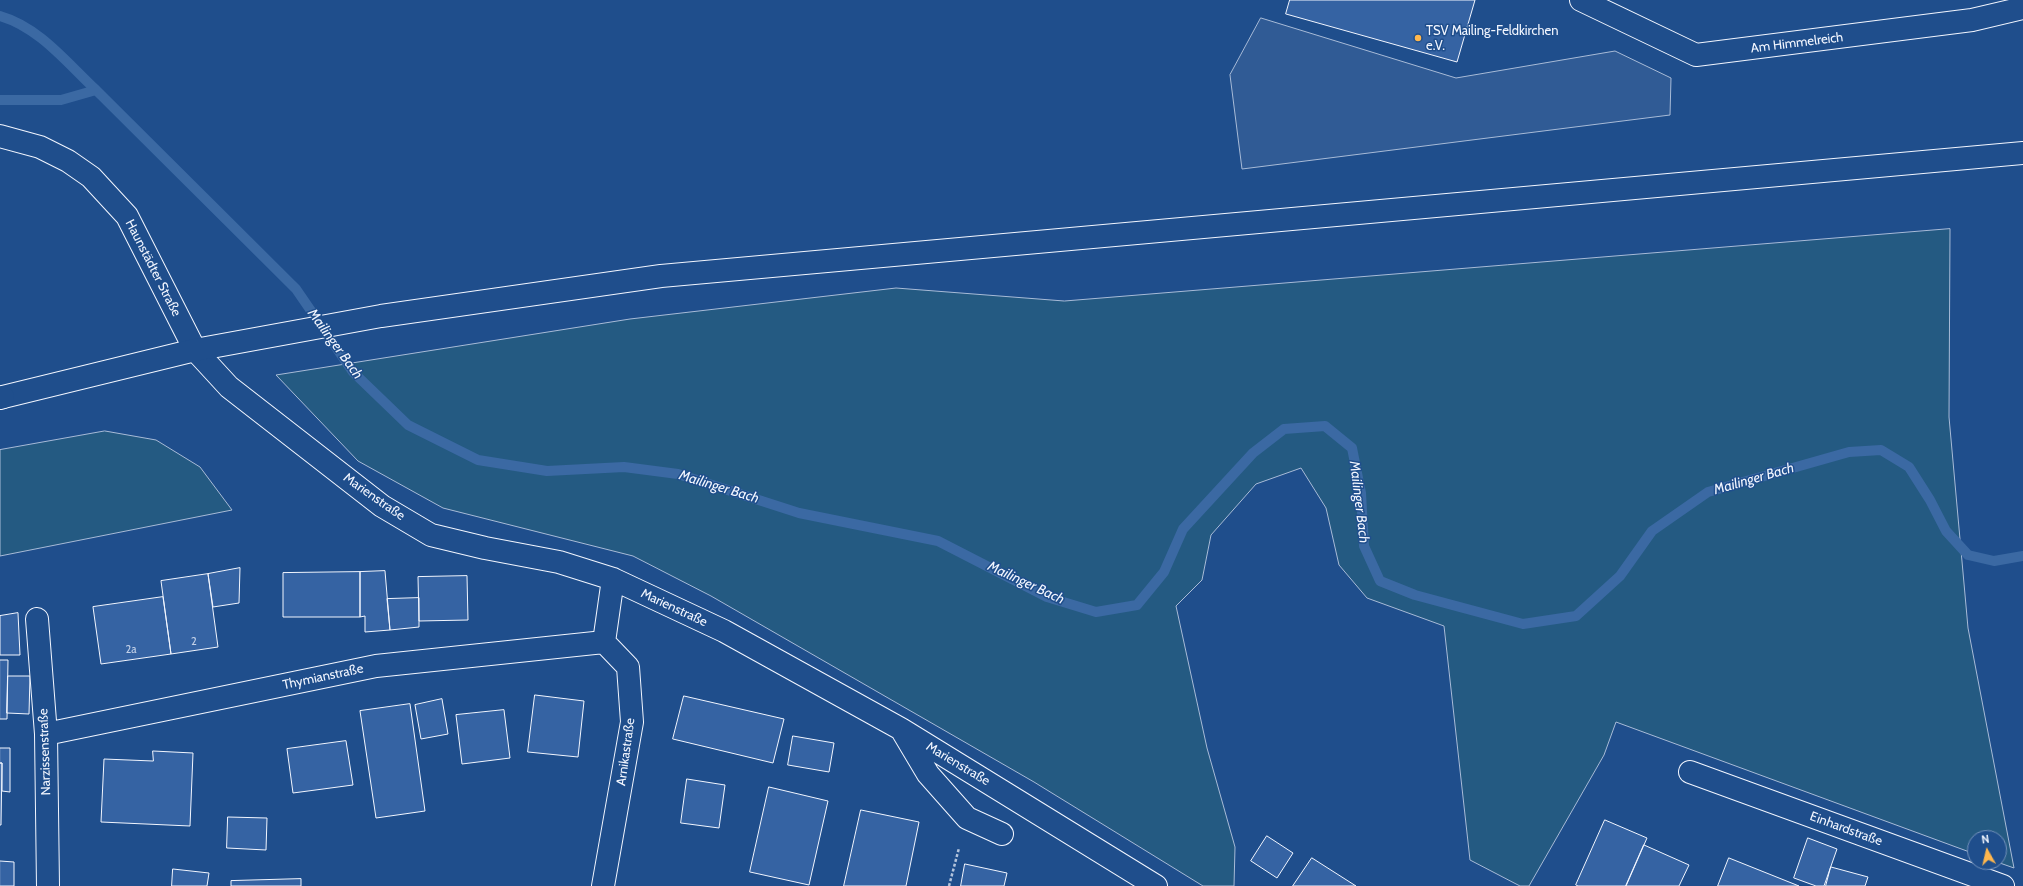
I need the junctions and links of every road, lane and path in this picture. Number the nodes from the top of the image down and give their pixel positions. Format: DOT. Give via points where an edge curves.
graph roads {
  1 [pos="1581,0"];
  2 [pos="2023,8"];
  3 [pos="0,136"];
  4 [pos="2023,153"];
  5 [pos="195,350"];
  6 [pos="1,397"];
  7 [pos="613,579"];
  8 [pos="37,619"];
  9 [pos="604,642"];
  10 [pos="901,729"];
  11 [pos="46,734"];
  12 [pos="1690,772"];
  13 [pos="967,818"];
  14 [pos="1002,834"];
  15 [pos="48,886"];
  16 [pos="603,886"];
  17 [pos="949,886"];
  18 [pos="1156,886"];
  19 [pos="2003,886"];
  1 -- 2 [label="street, Am Himmelreich" via="1696,55 1972,20"];
  3 -- 5 [label="street, Haunstädter Straße" via="40,147 68,161 92,178 126,216"];
  4 -- 5 [label="street" via="661,276 381,316"];
  5 -- 6 [label="street"];
  5 -- 7 [label="street, Marienstraße" via="229,387 382,506 431,535 559,562"];
  7 -- 9 [label="street"];
  7 -- 10 [label="street, Marienstraße" via="724,631"];
  8 -- 11 [label="street, Narzissenstraße"];
  9 -- 11 [label="street, Thymianstraße" via="376,666"];
  9 -- 16 [label="street, Arnikastraße" via="628,667 632,722"];
  10 -- 13 [label="street" via="928,774"];
  10 -- 18 [label="street, Marienstraße"];
  11 -- 15 [label="street, Narzissenstraße"];
  12 -- 19 [label="street, Einhardstraße"];
  13 -- 14 [label="street"];
  13 -- 17 [label="path"];
}
